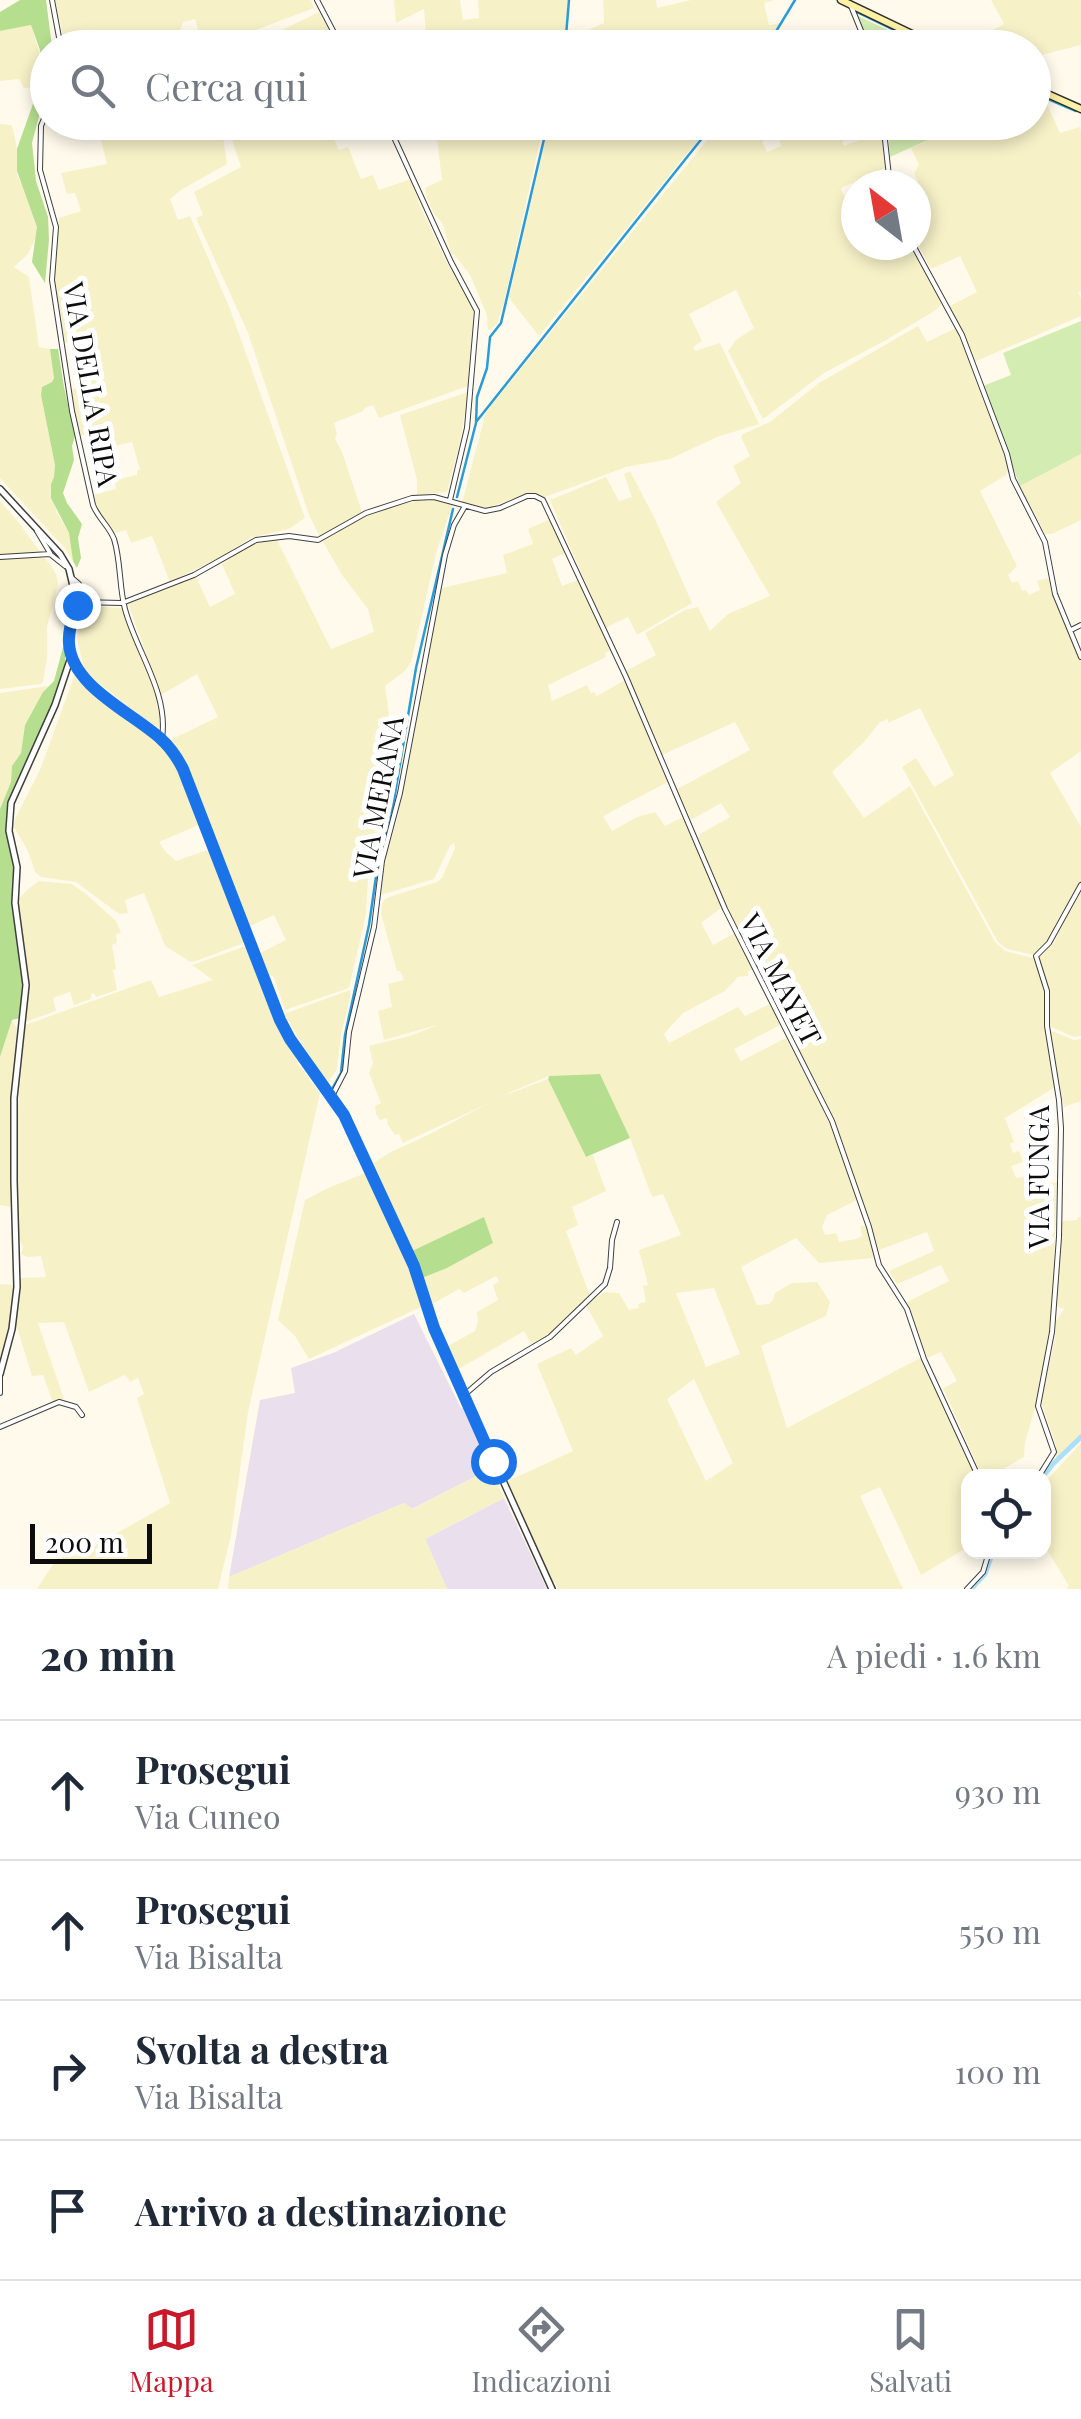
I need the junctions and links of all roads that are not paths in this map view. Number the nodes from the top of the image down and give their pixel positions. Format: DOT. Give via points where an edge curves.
graph roads {
  1 [pos="52,0"];
  2 [pos="317,0"];
  3 [pos="841,0"];
  4 [pos="850,4"];
  5 [pos="58,30"];
  6 [pos="333,30"];
  7 [pos="860,30"];
  8 [pos="904,30"];
  9 [pos="1051,96"];
  10 [pos="1081,109"];
  11 [pos="41,140"];
  12 [pos="396,140"];
  13 [pos="885,140"];
  14 [pos="888,170"];
  15 [pos="921,260"];
  16 [pos="0,490"];
  17 [pos="450,500"];
  18 [pos="465,506"];
  19 [pos="37,531"];
  20 [pos="50,554"];
  21 [pos="0,558"];
  22 [pos="70,569"];
  23 [pos="72,578"];
  24 [pos="78,602"];
  25 [pos="124,602"];
  26 [pos="70,622"];
  27 [pos="1081,624"];
  28 [pos="1071,630"];
  29 [pos="71,657"];
  30 [pos="1081,657"];
  31 [pos="162,739"];
  32 [pos="1081,885"];
  33 [pos="332,1096"];
  34 [pos="617,1222"];
  35 [pos="0,1375"];
  36 [pos="0,1393"];
  37 [pos="464,1396"];
  38 [pos="82,1415"];
  39 [pos="0,1427"];
  40 [pos="975,1469"];
  41 [pos="1044,1469"];
  42 [pos="987,1559"];
  43 [pos="552,1589"];
  44 [pos="967,1589"];
  1 -- 5 [label="street"];
  2 -- 6 [label="street"];
  3 -- 4 [label="main road"];
  4 -- 7 [label="street"];
  4 -- 8 [label="main road"];
  9 -- 10 [label="main road"];
  11 -- 25 [label="street, VIA DELLA RIPA" via="40,170 56,227 52,280 72,411 93,505 113,537"];
  12 -- 17 [label="street" via="477,312 467,428"];
  13 -- 14 [label="street"];
  15 -- 28 [label="street" via="962,335 1012,479 1047,548 1052,583"];
  16 -- 19 [label="street"];
  17 -- 18 [label="street"];
  17 -- 25 [label="street" via="401,501 318,540 256,540 194,575"];
  18 -- 33 [label="street, VIA MERANA" via="445,555 345,1071"];
  18 -- 40 [label="street, VIA MAYET" via="486,511 527,496 543,500 725,909 832,1120 879,1265 907,1309"];
  19 -- 20 [label="street"];
  19 -- 22 [label="street"];
  20 -- 21 [label="street"];
  20 -- 22 [label="street"];
  22 -- 23 [label="street"];
  23 -- 24 [label="street" via="79,584"];
  23 -- 26 [label="street"];
  24 -- 25 [label="street"];
  24 -- 26 [label="street"];
  25 -- 31 [label="street, VIA DELLA RIPA" via="158,696"];
  26 -- 29 [label="street"];
  27 -- 28 [label="street"];
  28 -- 30 [label="street"];
  29 -- 31 [label="street" via="87,682"];
  29 -- 35 [label="street" via="10,803 26,973 14,1098 17,1287"];
  31 -- 33 [label="street" via="183,769 286,1030"];
  32 -- 41 [label="street, VIA FUNGA" via="1036,956 1047,991 1061,1128 1052,1332 1038,1406 1054,1452"];
  33 -- 37 [label="street" via="414,1266"];
  34 -- 37 [label="street" via="604,1284 550,1336"];
  35 -- 36 [label="street"];
  37 -- 43 [label="street"];
  38 -- 39 [label="street" via="60,1402"];
  42 -- 44 [label="street"];
}
